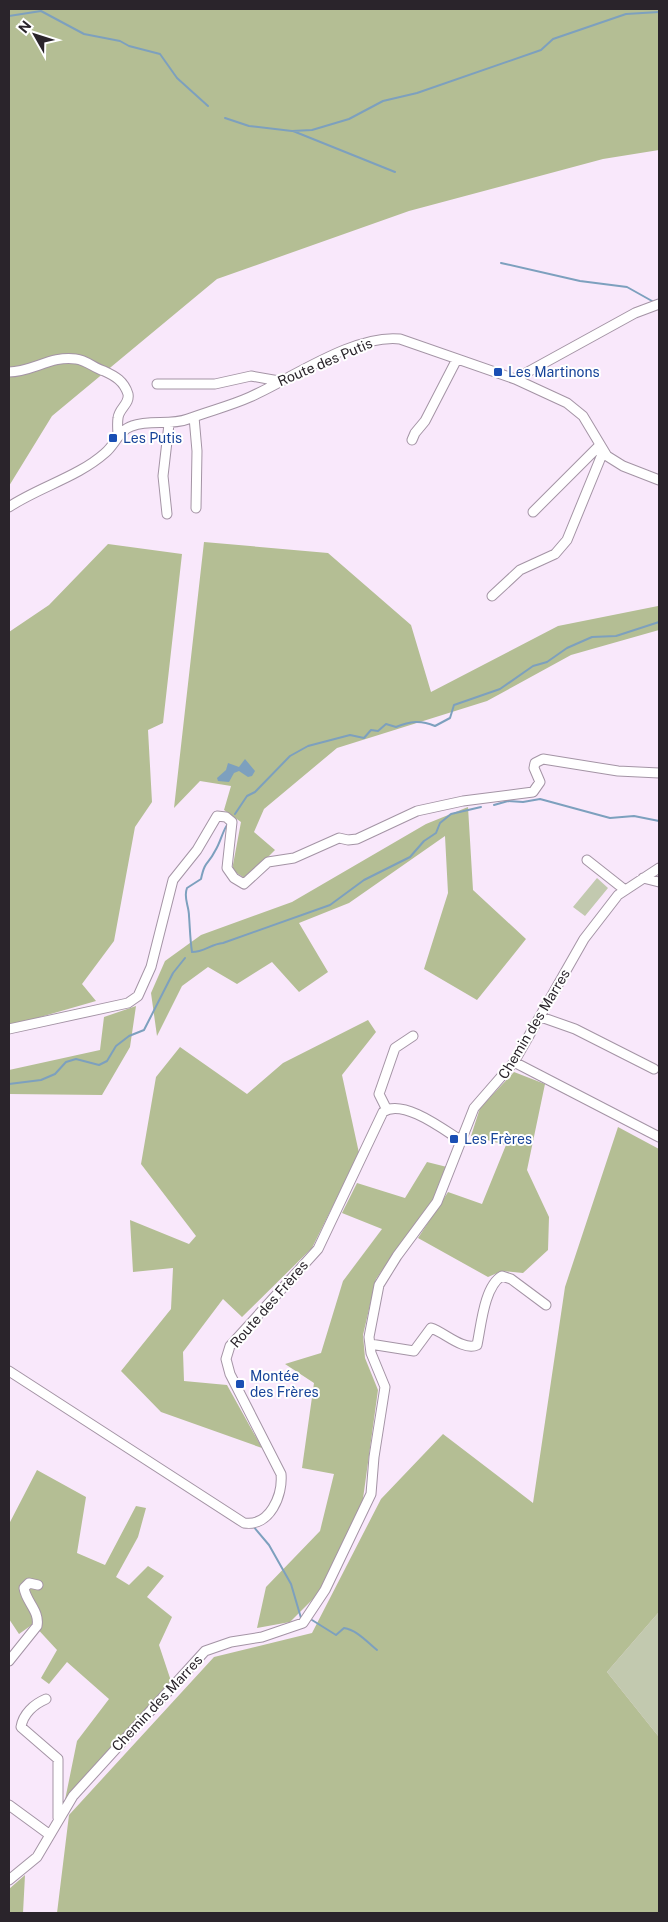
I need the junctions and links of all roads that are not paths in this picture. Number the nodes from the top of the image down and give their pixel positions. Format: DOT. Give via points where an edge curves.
graph roads {
  1 [pos="659,304"];
  2 [pos="457,359"];
  3 [pos="9,372"];
  4 [pos="515,379"];
  5 [pos="280,381"];
  6 [pos="157,384"];
  7 [pos="194,417"];
  8 [pos="169,424"];
  9 [pos="118,437"];
  10 [pos="412,440"];
  11 [pos="601,449"];
  12 [pos="659,480"];
  13 [pos="9,507"];
  14 [pos="196,508"];
  15 [pos="533,512"];
  16 [pos="167,514"];
  17 [pos="492,596"];
  18 [pos="659,773"];
  19 [pos="587,860"];
  20 [pos="659,868"];
  21 [pos="643,878"];
  22 [pos="659,882"];
  23 [pos="625,890"];
  24 [pos="541,1018"];
  25 [pos="9,1029"];
  26 [pos="413,1036"];
  27 [pos="514,1062"];
  28 [pos="654,1069"];
  29 [pos="387,1110"];
  30 [pos="659,1137"];
  31 [pos="460,1140"];
  32 [pos="546,1305"];
  33 [pos="370,1344"];
  34 [pos="9,1371"];
  35 [pos="38,1585"];
  36 [pos="9,1661"];
  37 [pos="46,1699"];
  38 [pos="9,1805"];
  39 [pos="58,1818"];
  40 [pos="50,1835"];
  41 [pos="9,1880"];
  1 -- 4 [label="street"];
  2 -- 4 [label="street, Route des Putis"];
  2 -- 5 [label="street, Route des Putis" via="400,339 388,338 362,344"];
  2 -- 10 [label="street"];
  3 -- 9 [label="street" via="20,372 67,358 86,361 116,376 128,395 118,418"];
  4 -- 11 [label="street, Route des Putis" via="578,410"];
  5 -- 6 [label="street" via="251,376 215,384"];
  5 -- 7 [label="street, Route des Putis" via="251,397"];
  7 -- 8 [label="street, Route des Putis"];
  7 -- 14 [label="street"];
  8 -- 9 [label="street, Route des Putis" via="132,425"];
  8 -- 16 [label="street" via="163,476"];
  9 -- 13 [label="street, Route des Putis" via="91,463"];
  11 -- 12 [label="street, Route des Putis" via="614,461"];
  11 -- 15 [label="street"];
  11 -- 17 [label="street" via="567,540 555,554 520,570"];
  18 -- 25 [label="street" via="618,771 543,759 535,763 540,782 532,792 463,801 408,814 357,839 339,838 294,858 268,862 244,884 227,868 232,822 217,816 169,888 151,967 138,996 128,1003"];
  19 -- 23 [label="street"];
  20 -- 21 [label="street, Chemin des Marres"];
  21 -- 22 [label="street"];
  21 -- 23 [label="street, Chemin des Marres"];
  23 -- 24 [label="street, Chemin des Marres" via="584,939"];
  24 -- 27 [label="street, Chemin des Marres"];
  24 -- 28 [label="street" via="575,1029"];
  26 -- 29 [label="street" via="393,1052 379,1094"];
  27 -- 30 [label="street"];
  27 -- 31 [label="street, Chemin des Marres" via="474,1108"];
  29 -- 31 [label="street" via="402,1108"];
  29 -- 34 [label="street, Route des Frères" via="318,1249 228,1352 230,1374 281,1474 278,1498 267,1516 259,1522 244,1523"];
  31 -- 33 [label="street, Chemin des Marres" via="436,1202 379,1285"];
  32 -- 33 [label="street" via="502,1276 490,1291 476,1345 467,1347 431,1328 414,1351"];
  33 -- 39 [label="street, Chemin des Marres" via="385,1387 372,1494 325,1590 303,1623 262,1637 205,1650 103,1762"];
  35 -- 36 [label="street" via="29,1583 24,1588 38,1619 37,1626"];
  37 -- 39 [label="street" via="32,1706 21,1727 58,1759"];
  38 -- 40 [label="street"];
  39 -- 40 [label="street, Chemin des Marres"];
  40 -- 41 [label="street, Chemin des Marres" via="37,1857"];
}
